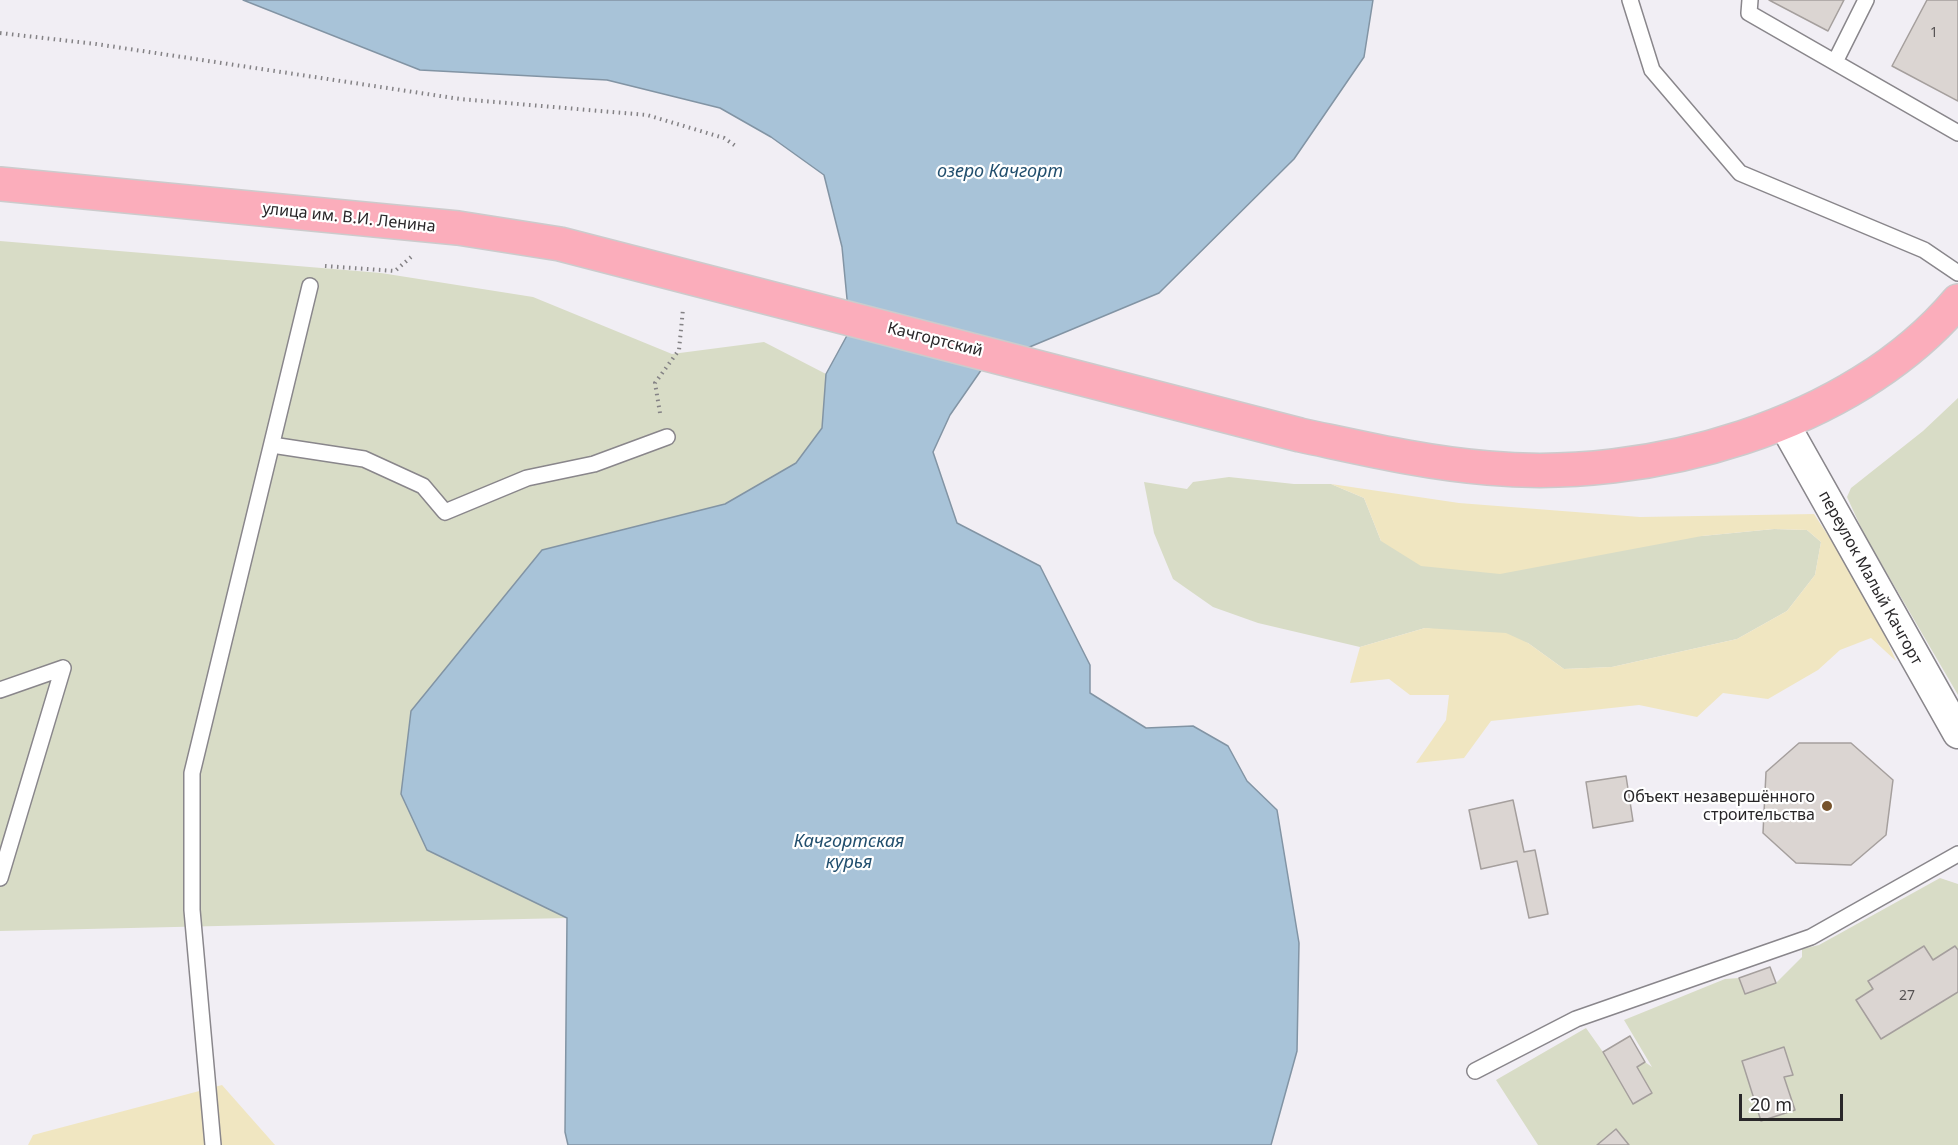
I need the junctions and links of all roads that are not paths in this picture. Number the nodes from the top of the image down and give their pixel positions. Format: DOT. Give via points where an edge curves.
graph roads {
  1 [pos="1630,0"];
  2 [pos="1750,0"];
  3 [pos="1866,0"];
  4 [pos="1835,62"];
  5 [pos="1958,133"];
  6 [pos="0,184"];
  7 [pos="1958,273"];
  8 [pos="310,286"];
  9 [pos="688,290"];
  10 [pos="1955,309"];
  11 [pos="1783,422"];
  12 [pos="667,437"];
  13 [pos="272,446"];
  14 [pos="0,690"];
  15 [pos="1958,733"];
  16 [pos="1958,854"];
  17 [pos="0,878"];
  18 [pos="1475,1071"];
  19 [pos="213,1145"];
  1 -- 7 [label="lane" via="1652,70 1740,173 1924,250"];
  2 -- 4 [label="lane" via="1749,13"];
  3 -- 4 [label="lane"];
  4 -- 5 [label="lane"];
  6 -- 9 [label="main road, улица им. В.И. Ленина" via="458,228 560,244"];
  8 -- 13 [label="lane"];
  9 -- 11 [label="main road, Качгортский" via="1177,402 1300,435 1409,458 1489,469 1563,470 1645,461 1716,447"];
  10 -- 11 [label="main road, Качгортский" via="1832,402"];
  11 -- 15 [label="street, переулок Малый Качгорт"];
  12 -- 13 [label="lane" via="594,464 527,478 446,512 423,486 364,459"];
  13 -- 19 [label="lane" via="192,773 192,909"];
  14 -- 17 [label="lane" via="63,668"];
  16 -- 18 [label="lane" via="1811,937 1576,1019"];
}
